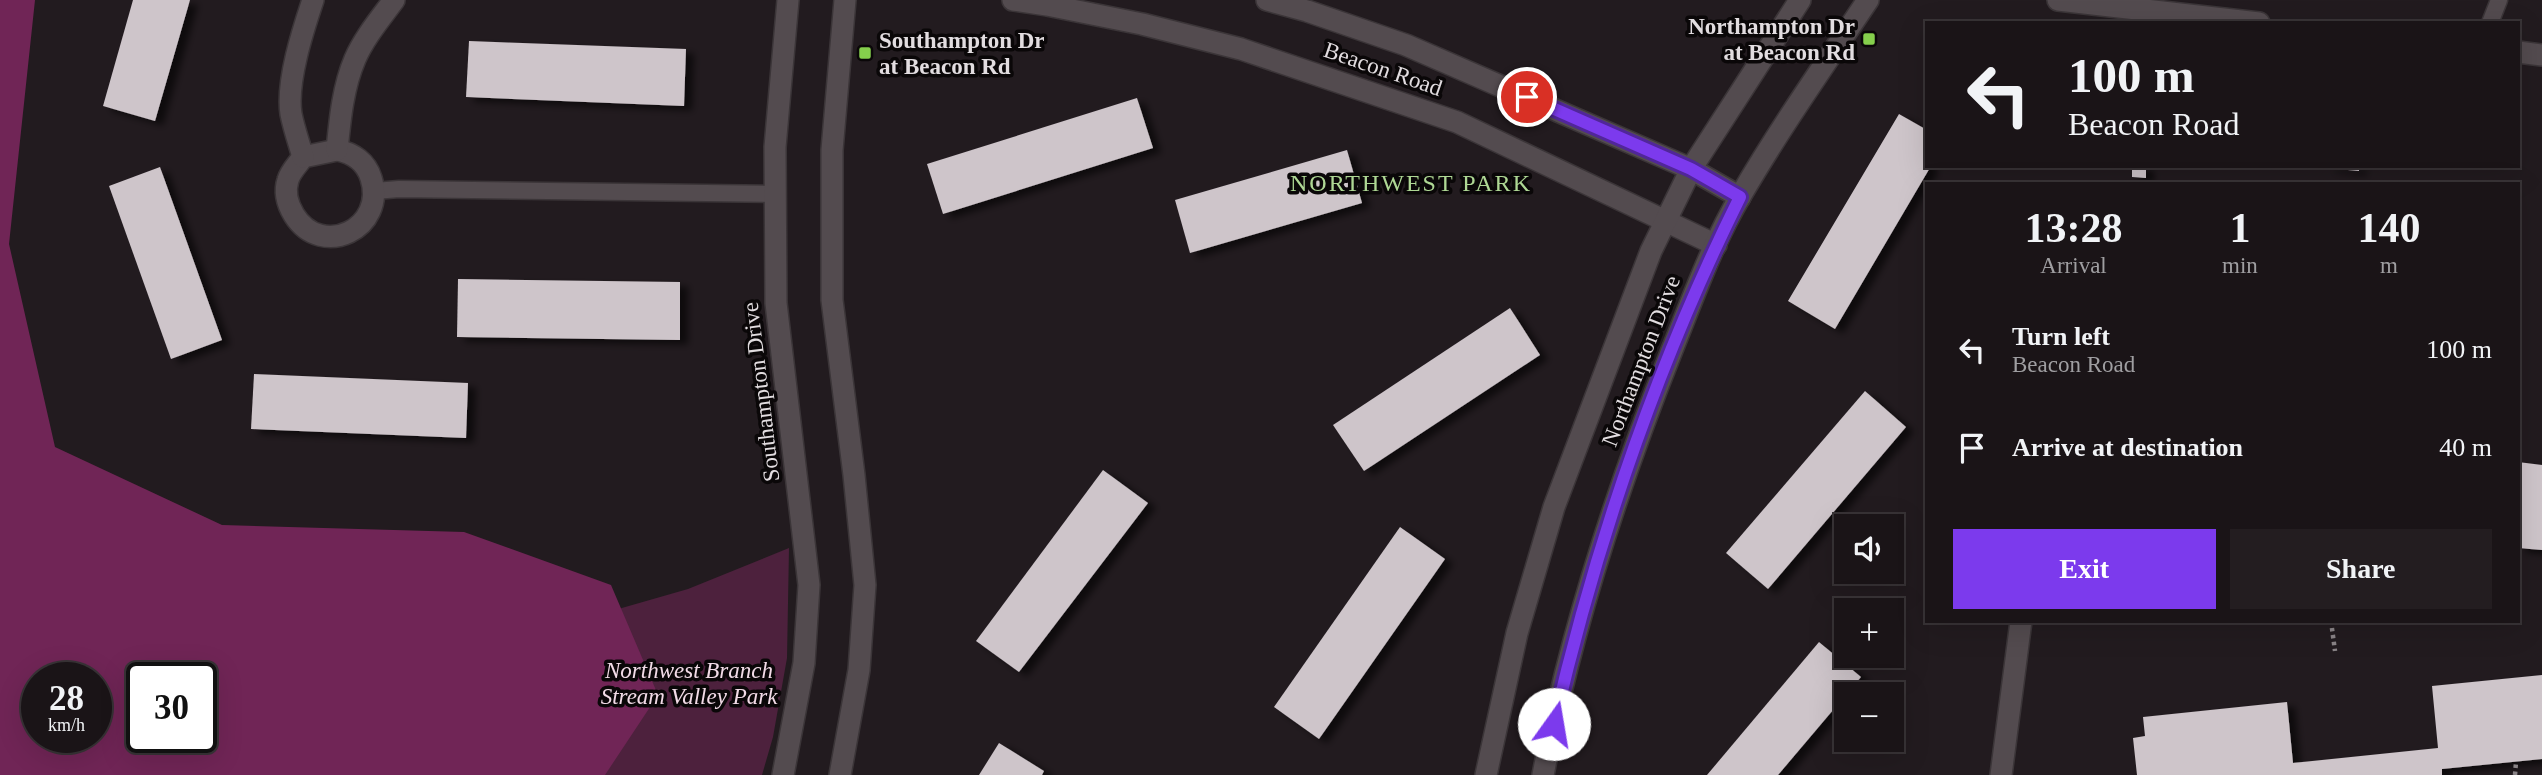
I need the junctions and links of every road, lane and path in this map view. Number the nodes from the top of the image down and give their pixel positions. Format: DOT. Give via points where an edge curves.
graph roads {
  1 [pos="313,0"];
  2 [pos="394,0"];
  3 [pos="789,0"];
  4 [pos="845,0"];
  5 [pos="1013,0"];
  6 [pos="1266,0"];
  7 [pos="1800,0"];
  8 [pos="1868,0"];
  9 [pos="2058,0"];
  10 [pos="2499,0"];
  11 [pos="2242,21"];
  12 [pos="2491,21"];
  13 [pos="2520,52"];
  14 [pos="2542,55"];
  15 [pos="337,149"];
  16 [pos="303,157"];
  17 [pos="1691,169"];
  18 [pos="375,191"];
  19 [pos="775,194"];
  20 [pos="1740,197"];
  21 [pos="1665,221"];
  22 [pos="1716,245"];
  23 [pos="2021,623"];
  24 [pos="2331,623"];
  25 [pos="2335,651"];
  26 [pos="2516,762"];
  27 [pos="783,775"];
  28 [pos="840,775"];
  29 [pos="1486,775"];
  30 [pos="1543,775"];
  31 [pos="2001,775"];
  32 [pos="2515,775"];
  1 -- 16 [label="street" via="294,72 291,112"];
  2 -- 15 [label="street" via="355,59 343,101"];
  3 -- 19 [label="street, Southampton Drive"];
  4 -- 28 [label="street" via="832,150 832,300 865,585 859,670"];
  5 -- 21 [label="street, Beacon Road" via="1229,46 1328,78 1457,122"];
  6 -- 17 [label="street, Beacon Road" via="1406,45"];
  7 -- 17 [label="street, Northampton Drive"];
  8 -- 20 [label="street, Northampton Drive"];
  9 -- 11 [label="street"];
  10 -- 12 [label="lane"];
  13 -- 14 [label="street"];
  15 -- 16 [label="street"];
  15 -- 18 [label="street" via="350,152 368,168"];
  16 -- 18 [label="street" via="288,179 287,205 301,227 325,237 350,233 369,216"];
  17 -- 20 [label="street, Beacon Road"];
  17 -- 21 [label="street, Northampton Drive"];
  18 -- 19 [label="lane"];
  19 -- 27 [label="street, Southampton Drive" via="776,303 809,585 804,663"];
  20 -- 22 [label="street, Northampton Drive"];
  21 -- 22 [label="street, Beacon Road"];
  21 -- 29 [label="street, Northampton Drive" via="1554,507 1517,633"];
  22 -- 30 [label="street, Northampton Drive" via="1607,525 1572,647"];
  23 -- 31 [label="street"];
  24 -- 25 [label="path"];
  26 -- 32 [label="path"];
}
